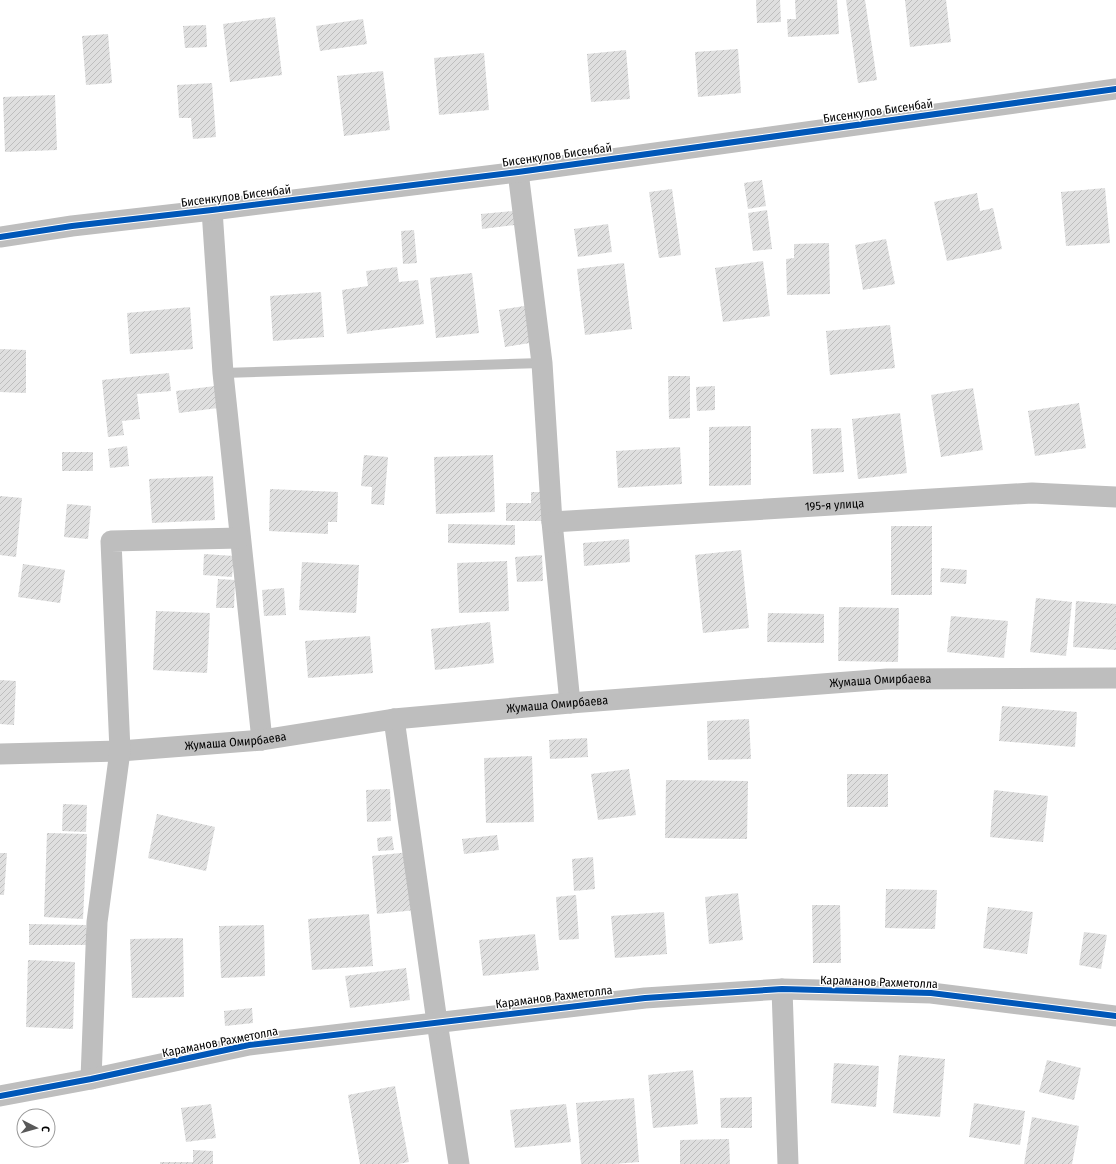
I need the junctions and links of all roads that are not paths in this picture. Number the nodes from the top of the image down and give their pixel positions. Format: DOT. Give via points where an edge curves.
graph roads {
  1 [pos="1116,89"];
  2 [pos="518,172"];
  3 [pos="212,210"];
  4 [pos="0,237"];
  5 [pos="542,363"];
  6 [pos="223,373"];
  7 [pos="1116,497"];
  8 [pos="552,522"];
  9 [pos="240,538"];
  10 [pos="1116,678"];
  11 [pos="570,703"];
  12 [pos="394,719"];
  13 [pos="262,740"];
  14 [pos="120,751"];
  15 [pos="0,754"];
  16 [pos="782,989"];
  17 [pos="1116,1016"];
  18 [pos="437,1022"];
  19 [pos="91,1079"];
  20 [pos="0,1096"];
  21 [pos="458,1164"];
  22 [pos="788,1164"];
  1 -- 2 [label="street, Бисенкулов Бисенбай"];
  2 -- 3 [label="street, Бисенкулов Бисенбай"];
  2 -- 5 [label="street"];
  3 -- 4 [label="street, Бисенкулов Бисенбай"];
  3 -- 6 [label="street"];
  5 -- 6 [label="lane"];
  5 -- 8 [label="street"];
  6 -- 9 [label="street"];
  7 -- 8 [label="street, 195-я улица" via="1032,493"];
  8 -- 11 [label="street"];
  9 -- 13 [label="street"];
  9 -- 14 [label="street" via="111,541"];
  10 -- 11 [label="street, Жумаша Омирбаева" via="887,679"];
  11 -- 12 [label="street, Жумаша Омирбаева"];
  12 -- 13 [label="street, Жумаша Омирбаева"];
  12 -- 18 [label="street"];
  13 -- 14 [label="street, Жумаша Омирбаева"];
  14 -- 15 [label="street, Жумаша Омирбаева"];
  14 -- 19 [label="street" via="97,922"];
  16 -- 17 [label="street, Караманов Рахметолла" via="931,993"];
  16 -- 18 [label="street, Караманов Рахметолла" via="645,998"];
  16 -- 22 [label="street"];
  18 -- 19 [label="street, Караманов Рахметолла" via="249,1045"];
  18 -- 21 [label="street"];
  19 -- 20 [label="street, Караманов Рахметолла"];
}
